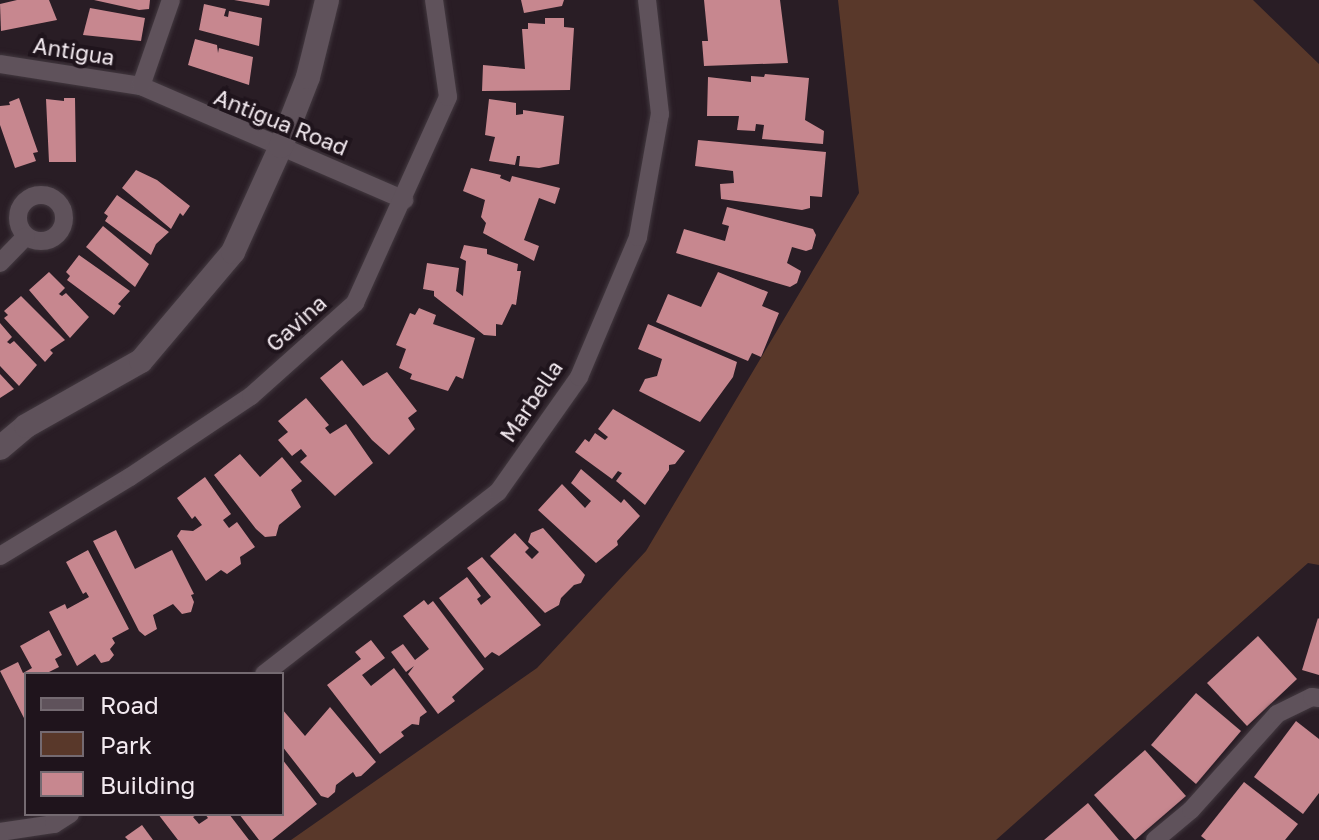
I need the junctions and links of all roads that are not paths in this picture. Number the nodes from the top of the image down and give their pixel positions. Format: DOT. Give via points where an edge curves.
graph roads {
  1 [pos="171,0"];
  2 [pos="327,0"];
  3 [pos="434,0"];
  4 [pos="647,0"];
  5 [pos="0,64"];
  6 [pos="141,86"];
  7 [pos="281,146"];
  8 [pos="404,200"];
  9 [pos="26,236"];
  10 [pos="0,263"];
  11 [pos="0,448"];
  12 [pos="0,556"];
  13 [pos="267,672"];
  14 [pos="1319,698"];
  15 [pos="67,816"];
  16 [pos="0,832"];
  17 [pos="1155,840"];
  1 -- 6 [label="street"];
  2 -- 7 [label="street" via="308,77"];
  3 -- 8 [label="street, Gavina" via="448,97"];
  4 -- 13 [label="street, Marbella" via="660,114 638,237 579,377 498,492"];
  5 -- 6 [label="street, Antigua"];
  6 -- 7 [label="street, Antigua Road"];
  7 -- 8 [label="street, Antigua Road"];
  7 -- 11 [label="street" via="233,252 141,361 26,426"];
  8 -- 12 [label="street, Gavina" via="355,303 251,396"];
  9 -- 10 [label="street"];
  14 -- 17 [label="street" via="1277,714 1191,810"];
  15 -- 16 [label="street" via="54,824"];
}
